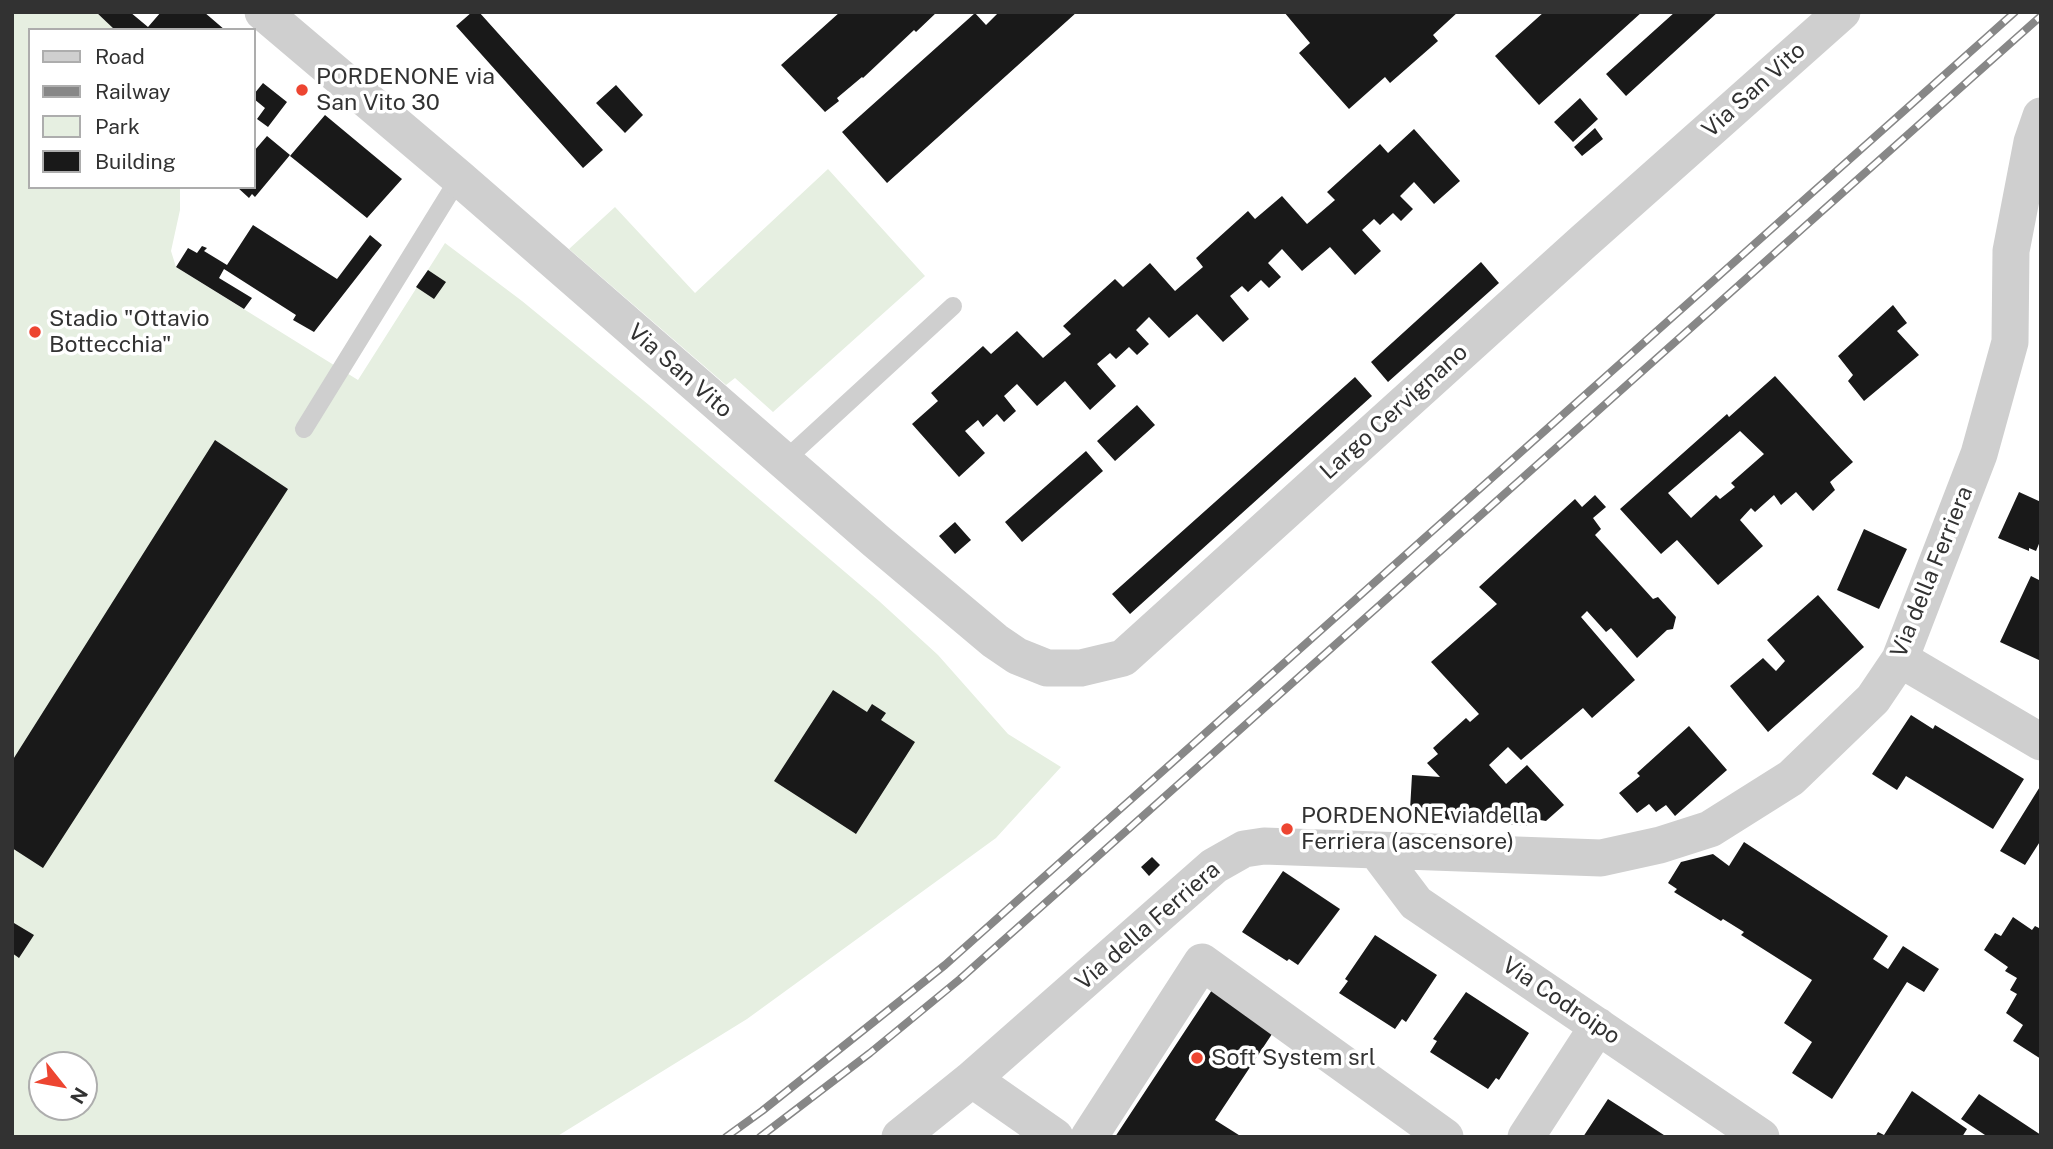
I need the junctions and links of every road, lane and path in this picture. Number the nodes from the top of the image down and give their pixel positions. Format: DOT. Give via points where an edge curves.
graph roads {
  1 [pos="263,12"];
  2 [pos="1842,12"];
  3 [pos="2041,116"];
  4 [pos="1667,167"];
  5 [pos="459,178"];
  6 [pos="953,306"];
  7 [pos="2025,338"];
  8 [pos="304,429"];
  9 [pos="784,461"];
  10 [pos="1123,657"];
  11 [pos="1900,659"];
  12 [pos="2041,742"];
  13 [pos="1376,849"];
  14 [pos="1598,1027"];
  15 [pos="972,1079"];
  16 [pos="900,1137"];
  17 [pos="1055,1137"];
  18 [pos="1089,1137"];
  19 [pos="1445,1137"];
  20 [pos="1526,1137"];
  21 [pos="1761,1137"];
  1 -- 5 [label="street, Via San Vito"];
  2 -- 4 [label="street, Via San Vito"];
  3 -- 7 [label="street, Via della Ferriera" via="2011,251"];
  4 -- 10 [label="street, Largo Cervignano"];
  5 -- 8 [label="lane"];
  5 -- 9 [label="street, Via San Vito"];
  6 -- 9 [label="lane"];
  7 -- 11 [label="street, Via della Ferriera"];
  9 -- 10 [label="street, Via San Vito" via="1017,656 1058,668 1081,668"];
  11 -- 12 [label="street"];
  11 -- 13 [label="street, Via della Ferriera" via="1873,699 1791,778 1710,829 1601,858"];
  13 -- 14 [label="street, Via Codroipo" via="1416,903"];
  13 -- 15 [label="street, Via della Ferriera" via="1264,846 1244,849 1214,866"];
  14 -- 20 [label="street"];
  14 -- 21 [label="street, Via Codroipo"];
  15 -- 16 [label="street, Via della Ferriera"];
  15 -- 17 [label="street"];
  18 -- 19 [label="street" via="1202,962"];
}
